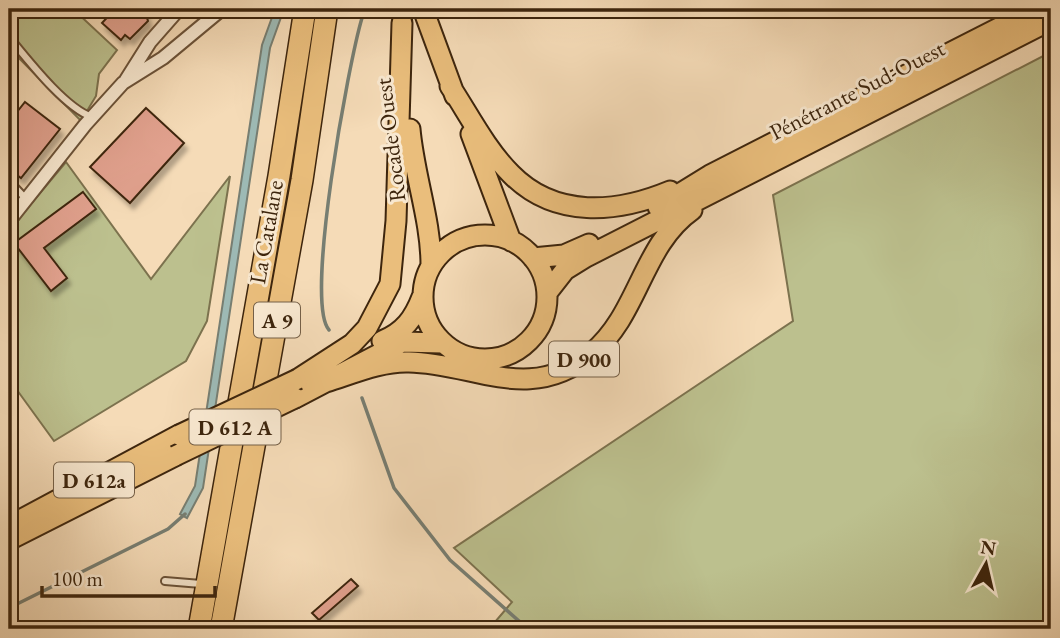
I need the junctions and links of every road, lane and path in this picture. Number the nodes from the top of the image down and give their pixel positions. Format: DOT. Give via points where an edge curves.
graph roads {
  1 [pos="179,9"];
  2 [pos="222,9"];
  3 [pos="305,9"];
  4 [pos="327,9"];
  5 [pos="423,9"];
  6 [pos="1036,9"];
  7 [pos="402,16"];
  8 [pos="1051,20"];
  9 [pos="9,37"];
  10 [pos="123,83"];
  11 [pos="450,86"];
  12 [pos="92,117"];
  13 [pos="761,167"];
  14 [pos="710,175"];
  15 [pos="9,181"];
  16 [pos="26,199"];
  17 [pos="9,221"];
  18 [pos="511,241"];
  19 [pos="533,258"];
  20 [pos="431,265"];
  21 [pos="547,293"];
  22 [pos="422,297"];
  23 [pos="442,343"];
  24 [pos="326,382"];
  25 [pos="297,388"];
  26 [pos="180,435"];
  27 [pos="175,456"];
  28 [pos="9,526"];
  29 [pos="9,540"];
  30 [pos="165,581"];
  31 [pos="207,585"];
  32 [pos="199,629"];
  33 [pos="220,629"];
  1 -- 10 [label="street"];
  2 -- 10 [label="street" via="163,58"];
  3 -- 31 [label="highway, La Catalane / A 9"];
  4 -- 33 [label="highway, La Catalane / A 9" via="299,194"];
  5 -- 11 [label="highway"];
  6 -- 14 [label="highway"];
  7 -- 20 [label="highway, Rocade Ouest" via="412,156"];
  7 -- 25 [label="highway" via="390,284 367,328"];
  8 -- 13 [label="highway, Pénétrante Sud-Ouest / D 900"];
  9 -- 12 [label="lane" via="66,100"];
  10 -- 12 [label="street"];
  11 -- 14 [label="highway" via="512,176 562,205 591,210 625,207"];
  11 -- 18 [label="highway"];
  12 -- 16 [label="street"];
  13 -- 21 [label="highway, Pénétrante Sud-Ouest / D 900" via="586,257 565,271"];
  13 -- 24 [label="highway, Pénétrante Sud-Ouest / D 900" via="688,213 665,237 618,326 579,362 536,378 509,380 405,362"];
  14 -- 19 [label="highway" via="601,238 564,255"];
  15 -- 16 [label="lane"];
  16 -- 17 [label="street"];
  18 -- 19 [label="highway"];
  18 -- 20 [label="highway" via="489,236 466,238 446,248"];
  19 -- 21 [label="highway"];
  20 -- 22 [label="highway, Rocade Ouest"];
  21 -- 23 [label="highway" via="537,332 505,356 465,356"];
  22 -- 23 [label="highway" via="428,322"];
  22 -- 25 [label="highway, Pénétrante Sud-Ouest" via="414,317 397,334"];
  23 -- 24 [label="highway, Pénétrante Sud-Ouest" via="402,342"];
  24 -- 25 [label="highway, Pénétrante Sud-Ouest"];
  25 -- 26 [label="highway, Pénétrante Sud-Ouest / D 612 A, bridge"];
  25 -- 27 [label="highway, D 612 A, bridge"];
  26 -- 28 [label="highway, Pénétrante Sud-Ouest / D 612a"];
  27 -- 29 [label="highway, D 612a"];
  30 -- 31 [label="lane"];
  31 -- 32 [label="highway, La Catalane / A 9"];
}
